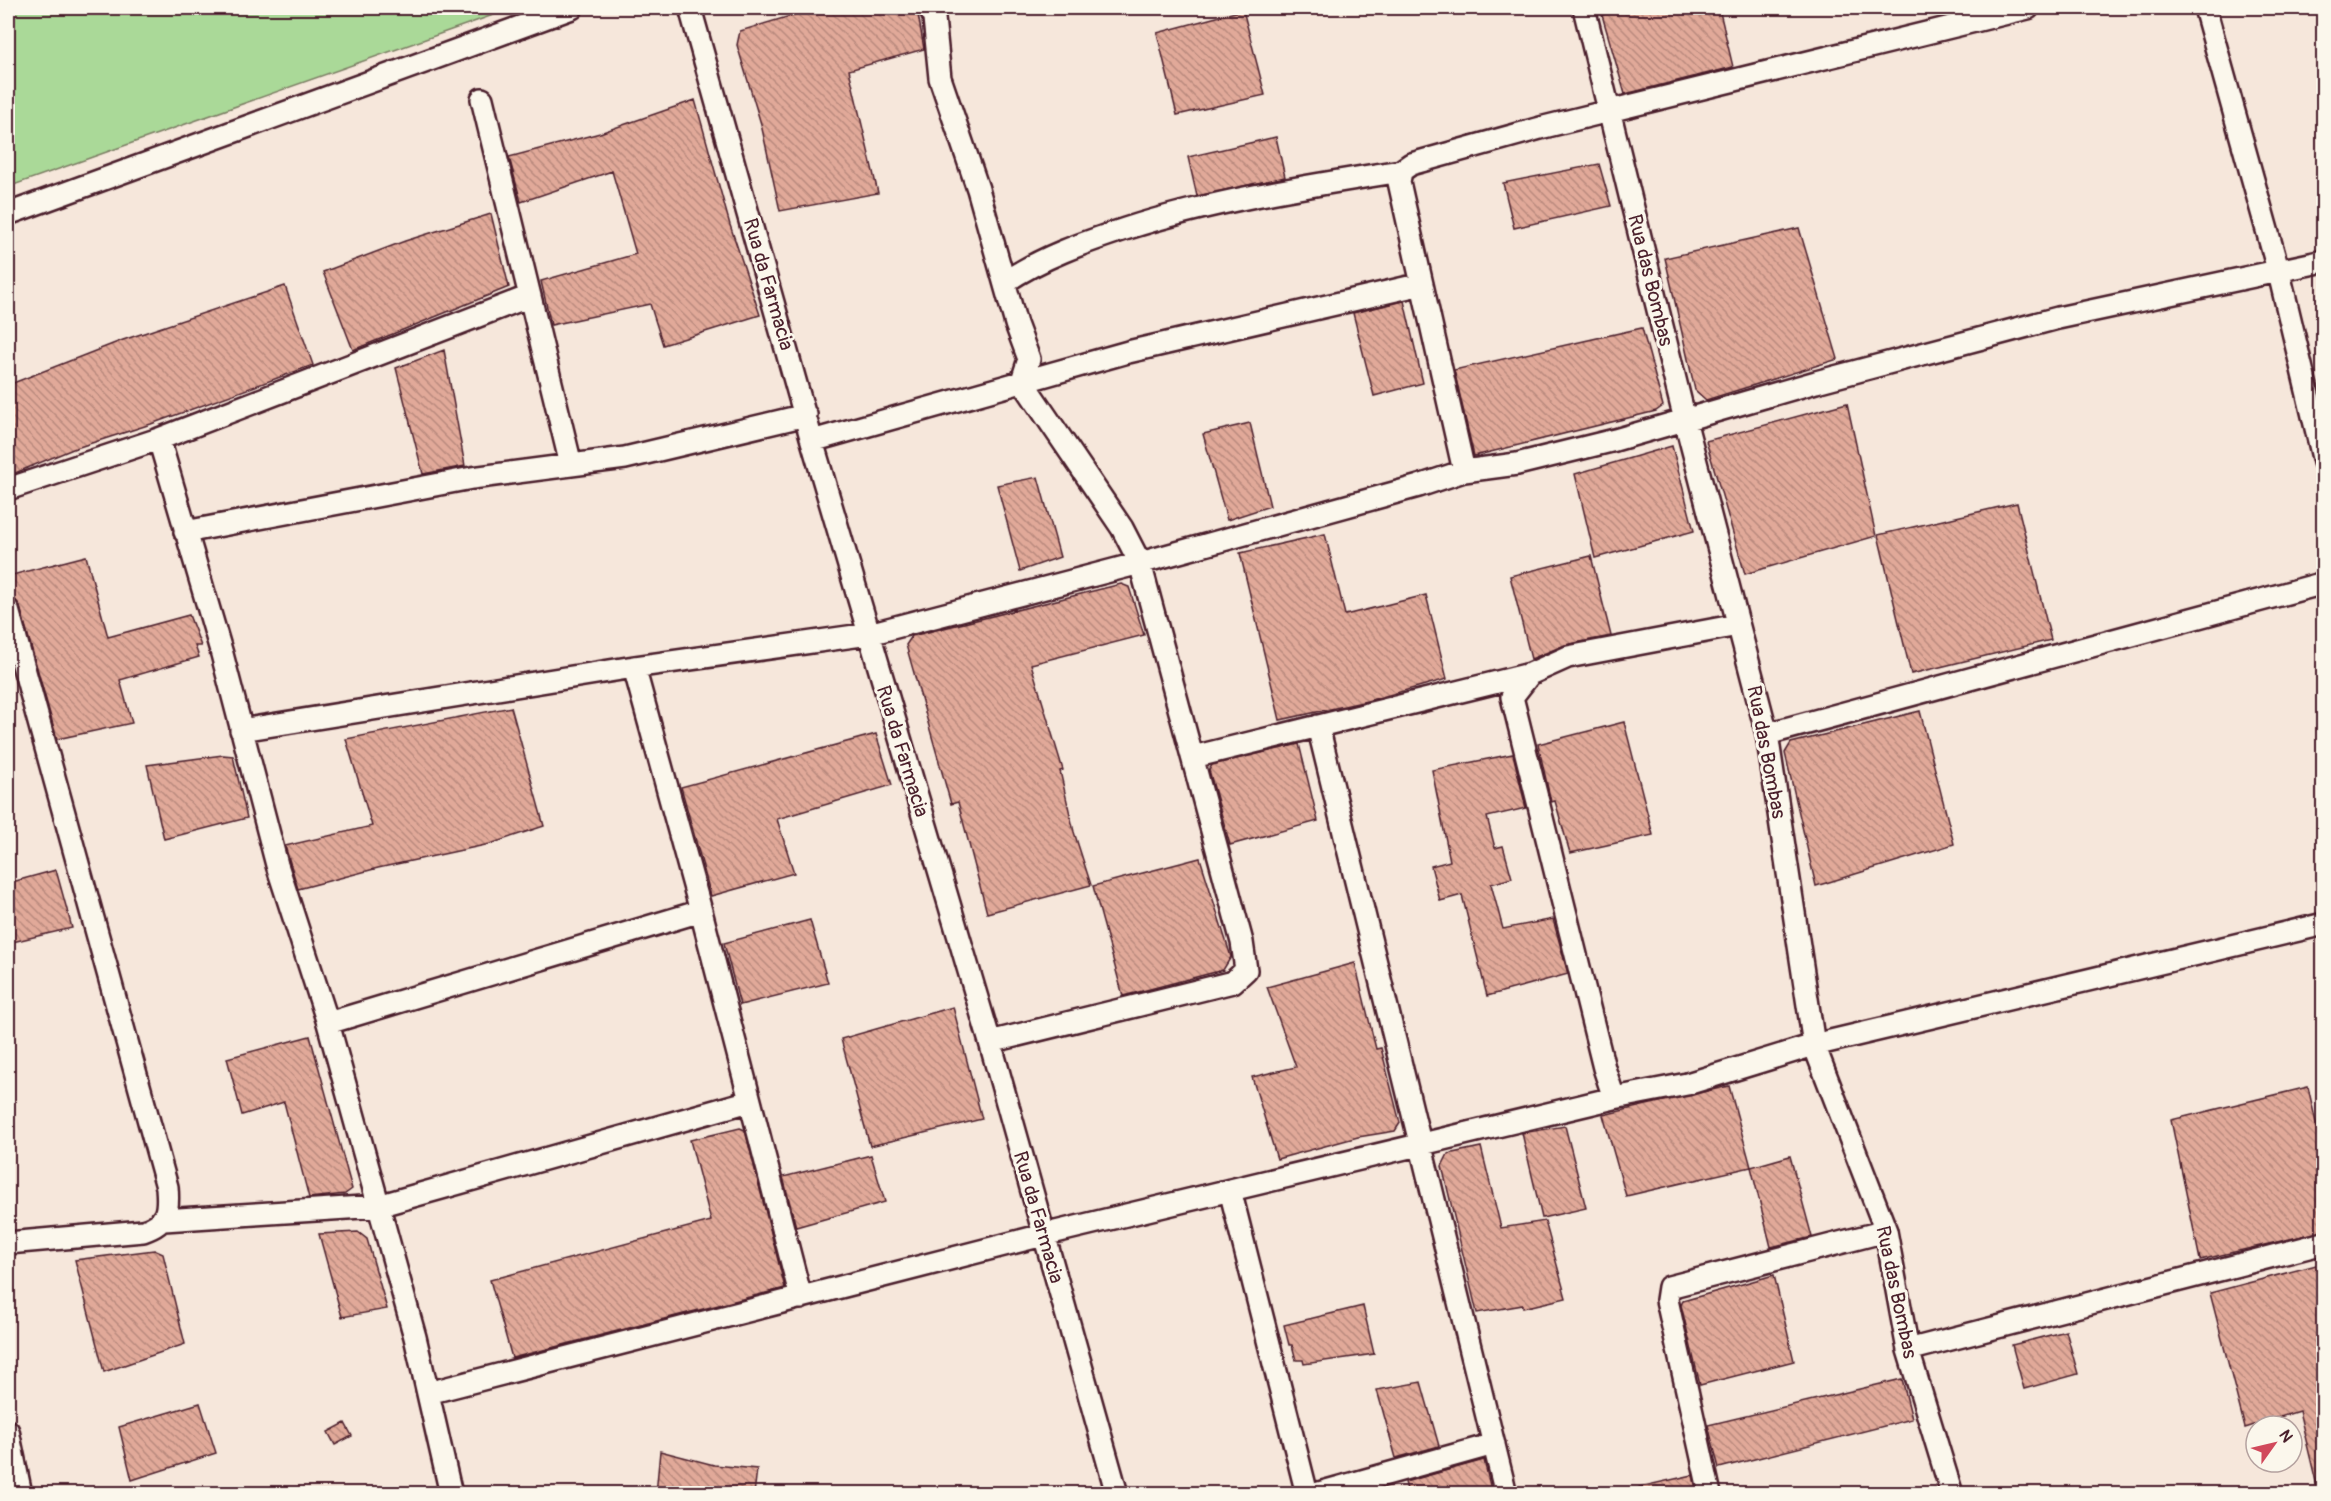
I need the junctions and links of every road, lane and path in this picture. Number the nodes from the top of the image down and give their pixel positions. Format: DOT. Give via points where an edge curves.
graph roads {
  1 [pos="572,8"];
  2 [pos="690,8"];
  3 [pos="930,8"];
  4 [pos="1584,8"];
  5 [pos="2028,8"];
  6 [pos="2205,8"];
  7 [pos="482,99"];
  8 [pos="1610,111"];
  9 [pos="1401,171"];
  10 [pos="8,214"];
  11 [pos="2324,261"];
  12 [pos="2278,273"];
  13 [pos="1005,282"];
  14 [pos="1422,284"];
  15 [pos="530,296"];
  16 [pos="1022,381"];
  17 [pos="806,415"];
  18 [pos="1685,420"];
  19 [pos="159,439"];
  20 [pos="812,441"];
  21 [pos="2324,462"];
  22 [pos="571,465"];
  23 [pos="1464,471"];
  24 [pos="8,489"];
  25 [pos="185,532"];
  26 [pos="1140,563"];
  27 [pos="2324,583"];
  28 [pos="8,610"];
  29 [pos="1738,625"];
  30 [pos="869,634"];
  31 [pos="634,667"];
  32 [pos="1530,674"];
  33 [pos="1318,726"];
  34 [pos="241,730"];
  35 [pos="1767,734"];
  36 [pos="1192,757"];
  37 [pos="701,911"];
  38 [pos="2324,924"];
  39 [pos="328,1023"];
  40 [pos="990,1042"];
  41 [pos="1814,1045"];
  42 [pos="1614,1098"];
  43 [pos="750,1101"];
  44 [pos="1421,1144"];
  45 [pos="1230,1190"];
  46 [pos="378,1206"];
  47 [pos="164,1220"];
  48 [pos="1886,1231"];
  49 [pos="1043,1235"];
  50 [pos="8,1243"];
  51 [pos="2324,1243"];
  52 [pos="801,1298"];
  53 [pos="1908,1350"];
  54 [pos="428,1393"];
  55 [pos="8,1431"];
  56 [pos="1494,1444"];
  57 [pos="21,1494"];
  58 [pos="451,1494"];
  59 [pos="1117,1494"];
  60 [pos="1307,1494"];
  61 [pos="1315,1494"];
  62 [pos="1506,1494"];
  63 [pos="1710,1494"];
  64 [pos="1952,1494"];
  1 -- 10 [label="street"];
  2 -- 17 [label="street, Rua da Farmacia"];
  3 -- 13 [label="street" via="940,78"];
  4 -- 8 [label="street, Rua das Bombas"];
  5 -- 8 [label="street"];
  6 -- 12 [label="street"];
  7 -- 15 [label="street"];
  8 -- 9 [label="street" via="1411,164"];
  8 -- 18 [label="street, Rua das Bombas"];
  9 -- 13 [label="street" via="1176,213 1086,242 1030,265"];
  9 -- 14 [label="street" via="1399,182"];
  11 -- 12 [label="street"];
  12 -- 18 [label="street" via="2058,318"];
  12 -- 21 [label="street"];
  13 -- 16 [label="street" via="1029,359"];
  14 -- 16 [label="street" via="1128,352"];
  14 -- 23 [label="street"];
  15 -- 19 [label="street"];
  15 -- 22 [label="street"];
  16 -- 20 [label="street"];
  16 -- 26 [label="street" via="1122,528"];
  17 -- 20 [label="street, Rua da Farmacia"];
  17 -- 22 [label="street" via="625,458"];
  18 -- 23 [label="street" via="1517,464"];
  18 -- 29 [label="street, Rua das Bombas"];
  19 -- 24 [label="street"];
  19 -- 25 [label="street"];
  20 -- 30 [label="street, Rua da Farmacia"];
  22 -- 25 [label="street" via="472,478"];
  23 -- 26 [label="street"];
  25 -- 34 [label="street"];
  26 -- 30 [label="street"];
  26 -- 36 [label="street"];
  27 -- 35 [label="street"];
  28 -- 47 [label="street" via="167,1187 169,1208"];
  29 -- 32 [label="street" via="1568,657"];
  29 -- 35 [label="street, Rua das Bombas"];
  30 -- 31 [label="street"];
  30 -- 40 [label="street, Rua da Farmacia"];
  31 -- 34 [label="street"];
  31 -- 37 [label="street"];
  32 -- 33 [label="street"];
  32 -- 42 [label="street" via="1512,697"];
  33 -- 36 [label="street"];
  33 -- 44 [label="street"];
  34 -- 39 [label="street" via="277,865"];
  35 -- 41 [label="street, Rua das Bombas"];
  36 -- 40 [label="street" via="1242,942 1246,970 1233,982"];
  37 -- 39 [label="street"];
  37 -- 43 [label="street"];
  38 -- 41 [label="street"];
  39 -- 46 [label="street"];
  40 -- 49 [label="street, Rua da Farmacia"];
  41 -- 42 [label="street" via="1686,1084"];
  41 -- 48 [label="street, Rua das Bombas"];
  42 -- 44 [label="street"];
  43 -- 46 [label="street"];
  43 -- 52 [label="street"];
  44 -- 45 [label="street"];
  44 -- 56 [label="street"];
  45 -- 49 [label="street"];
  45 -- 60 [label="street"];
  46 -- 47 [label="street"];
  46 -- 54 [label="street"];
  47 -- 50 [label="street" via="143,1231"];
  48 -- 53 [label="street, Rua das Bombas"];
  48 -- 63 [label="street" via="1670,1287 1667,1300"];
  49 -- 52 [label="street"];
  49 -- 59 [label="street, Rua da Farmacia"];
  51 -- 53 [label="street"];
  52 -- 54 [label="street"];
  53 -- 64 [label="street, Rua das Bombas"];
  54 -- 58 [label="street"];
  55 -- 57 [label="street"];
  56 -- 61 [label="street"];
  56 -- 62 [label="street"];
}
